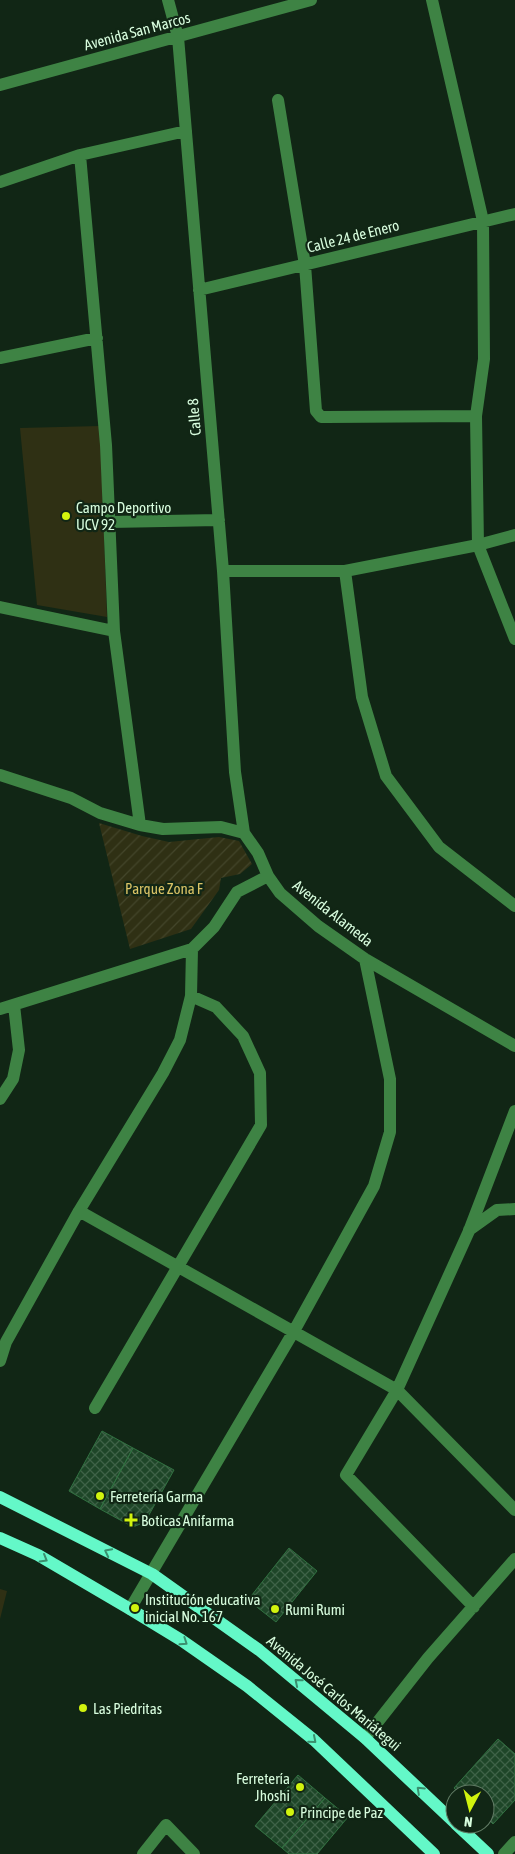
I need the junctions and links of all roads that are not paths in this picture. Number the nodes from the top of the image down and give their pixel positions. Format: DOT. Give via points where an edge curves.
graph roads {
  1 [pos="168,0"];
  2 [pos="311,0"];
  3 [pos="432,0"];
  4 [pos="278,4"];
  5 [pos="178,37"];
  6 [pos="0,85"];
  7 [pos="278,100"];
  8 [pos="186,131"];
  9 [pos="80,155"];
  10 [pos="0,182"];
  11 [pos="515,214"];
  12 [pos="483,221"];
  13 [pos="305,265"];
  14 [pos="199,290"];
  15 [pos="97,338"];
  16 [pos="0,358"];
  17 [pos="476,416"];
  18 [pos="219,520"];
  19 [pos="109,522"];
  20 [pos="515,535"];
  21 [pos="478,545"];
  22 [pos="224,571"];
  23 [pos="345,571"];
  24 [pos="0,607"];
  25 [pos="114,631"];
  26 [pos="515,639"];
  27 [pos="0,775"];
  28 [pos="140,825"];
  29 [pos="244,833"];
  30 [pos="268,876"];
  31 [pos="515,906"];
  32 [pos="192,949"];
  33 [pos="365,959"];
  34 [pos="191,996"];
  35 [pos="14,1005"];
  36 [pos="0,1009"];
  37 [pos="515,1046"];
  38 [pos="0,1099"];
  39 [pos="515,1111"];
  40 [pos="515,1209"];
  41 [pos="79,1212"];
  42 [pos="469,1231"];
  43 [pos="178,1267"];
  44 [pos="294,1331"];
  45 [pos="0,1361"];
  46 [pos="397,1390"];
  47 [pos="95,1408"];
  48 [pos="0,1498"];
  49 [pos="515,1510"];
  50 [pos="0,1538"];
  51 [pos="515,1559"];
  52 [pos="152,1574"];
  53 [pos="474,1607"];
  54 [pos="130,1609"];
  55 [pos="365,1738"];
  56 [pos="445,1814"];
  57 [pos="467,1834"];
  58 [pos="515,1842"];
  59 [pos="143,1854"];
  60 [pos="194,1854"];
  61 [pos="434,1854"];
  62 [pos="488,1854"];
  63 [pos="504,1854"];
  1 -- 5 [label="street, Calle 8"];
  2 -- 4 [label="street, Avenida San Marcos"];
  3 -- 12 [label="street"];
  4 -- 5 [label="street, Avenida San Marcos"];
  5 -- 6 [label="street, Avenida San Marcos"];
  5 -- 8 [label="street, Calle 8"];
  7 -- 13 [label="street"];
  8 -- 9 [label="street"];
  8 -- 14 [label="street, Calle 8"];
  9 -- 10 [label="street"];
  9 -- 15 [label="street"];
  11 -- 12 [label="street, Calle 24 de Enero"];
  12 -- 13 [label="street, Calle 24 de Enero"];
  12 -- 17 [label="street" via="484,359"];
  13 -- 14 [label="street, Calle 24 de Enero"];
  13 -- 17 [label="street" via="316,411 321,417"];
  14 -- 18 [label="street, Calle 8"];
  15 -- 16 [label="street"];
  15 -- 19 [label="street"];
  17 -- 21 [label="street"];
  18 -- 19 [label="street"];
  18 -- 22 [label="street, Calle 8"];
  19 -- 25 [label="street"];
  20 -- 21 [label="street"];
  21 -- 23 [label="street"];
  21 -- 26 [label="street"];
  22 -- 23 [label="street"];
  22 -- 29 [label="street, Calle 8" via="235,772"];
  23 -- 31 [label="street" via="362,697 386,776 439,847"];
  24 -- 25 [label="street"];
  25 -- 28 [label="street"];
  27 -- 28 [label="street"];
  28 -- 29 [label="street" via="163,829 221,827"];
  29 -- 30 [label="street, Avenida Alameda"];
  30 -- 32 [label="street" via="237,892 214,928"];
  30 -- 33 [label="street, Avenida Alameda" via="280,893 312,921"];
  32 -- 34 [label="street"];
  32 -- 35 [label="street"];
  33 -- 37 [label="street, Avenida Alameda"];
  33 -- 44 [label="street" via="390,1080 390,1132 374,1186"];
  34 -- 41 [label="street" via="180,1040 163,1073"];
  34 -- 43 [label="street" via="216,1008 242,1036 260,1073 261,1126"];
  35 -- 36 [label="street"];
  35 -- 38 [label="street" via="19,1050 13,1079"];
  39 -- 42 [label="street"];
  40 -- 42 [label="street" via="497,1210"];
  41 -- 43 [label="street"];
  41 -- 45 [label="street" via="6,1342"];
  42 -- 46 [label="street"];
  43 -- 44 [label="street"];
  43 -- 47 [label="street"];
  44 -- 46 [label="street"];
  44 -- 52 [label="street"];
  46 -- 49 [label="street"];
  46 -- 53 [label="street" via="346,1475"];
  52 -- 48 [label="main road, Avenida José Carlos Mariátegui, one-way"];
  50 -- 54 [label="main road, one-way" via="38,1555"];
  51 -- 53 [label="street"];
  52 -- 54 [label="street"];
  55 -- 52 [label="main road, Avenida José Carlos Mariátegui, one-way" via="259,1650"];
  53 -- 55 [label="street" via="428,1658"];
  54 -- 61 [label="main road, one-way" via="247,1686 314,1740"];
  56 -- 55 [label="main road, Avenida José Carlos Mariátegui, one-way"];
  57 -- 62 [label="main road, Avenida José Carlos Mariátegui"];
  58 -- 63 [label="street"];
  59 -- 60 [label="street" via="166,1825"];
}
